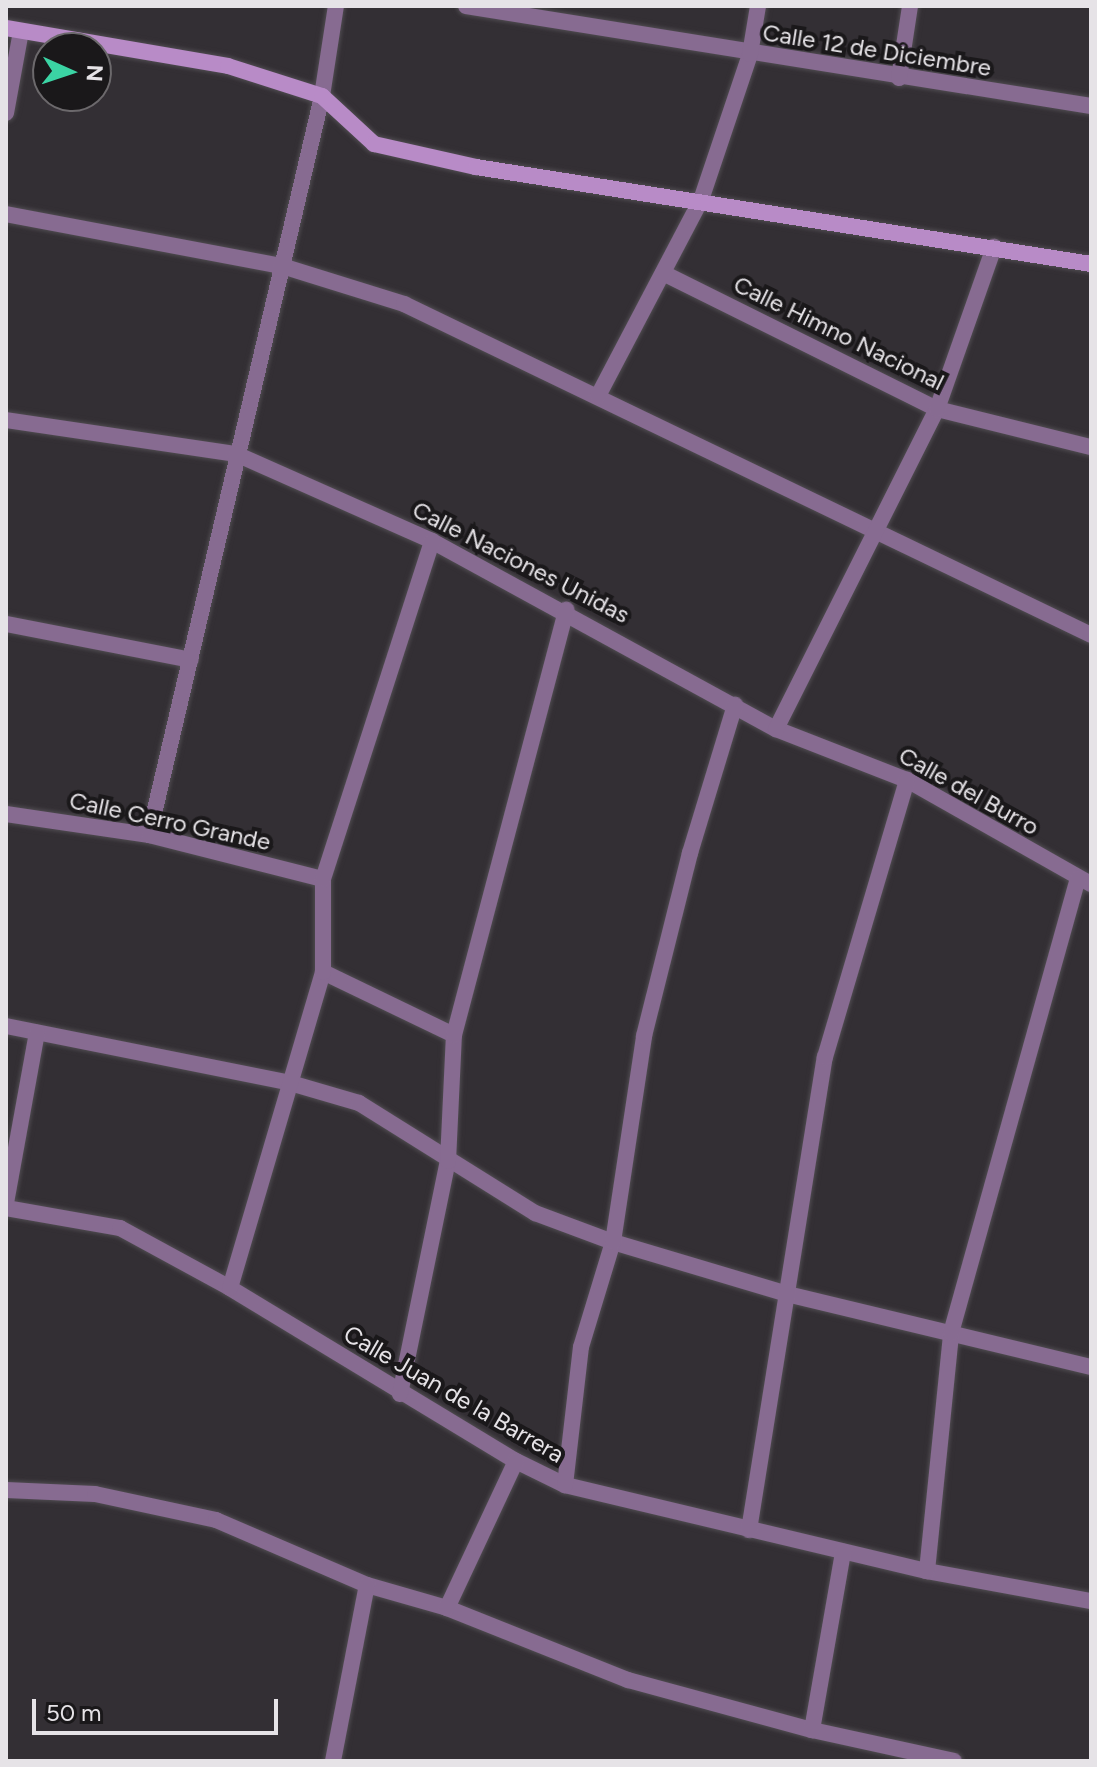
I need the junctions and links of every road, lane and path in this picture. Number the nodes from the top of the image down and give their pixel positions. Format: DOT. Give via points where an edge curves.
graph roads {
  1 [pos="336,6"];
  2 [pos="466,6"];
  3 [pos="758,6"];
  4 [pos="910,6"];
  5 [pos="556,14"];
  6 [pos="13,30"];
  7 [pos="750,54"];
  8 [pos="899,78"];
  9 [pos="322,96"];
  10 [pos="1091,100"];
  11 [pos="1090,106"];
  12 [pos="6,113"];
  13 [pos="701,200"];
  14 [pos="6,214"];
  15 [pos="994,247"];
  16 [pos="1091,264"];
  17 [pos="282,266"];
  18 [pos="663,273"];
  19 [pos="598,396"];
  20 [pos="937,409"];
  21 [pos="6,420"];
  22 [pos="1091,447"];
  23 [pos="236,454"];
  24 [pos="877,529"];
  25 [pos="432,541"];
  26 [pos="566,610"];
  27 [pos="6,624"];
  28 [pos="1091,635"];
  29 [pos="191,660"];
  30 [pos="735,705"];
  31 [pos="776,729"];
  32 [pos="907,780"];
  33 [pos="6,814"];
  34 [pos="149,835"];
  35 [pos="323,879"];
  36 [pos="1084,881"];
  37 [pos="323,972"];
  38 [pos="6,1026"];
  39 [pos="37,1033"];
  40 [pos="454,1035"];
  41 [pos="287,1082"];
  42 [pos="448,1161"];
  43 [pos="6,1205"];
  44 [pos="613,1242"];
  45 [pos="230,1288"];
  46 [pos="787,1294"];
  47 [pos="951,1333"];
  48 [pos="1091,1367"];
  49 [pos="400,1394"];
  50 [pos="516,1461"];
  51 [pos="565,1485"];
  52 [pos="6,1490"];
  53 [pos="749,1530"];
  54 [pos="843,1552"];
  55 [pos="927,1571"];
  56 [pos="367,1585"];
  57 [pos="1091,1601"];
  58 [pos="447,1608"];
  59 [pos="812,1730"];
  60 [pos="333,1761"];
  61 [pos="954,1761"];
  1 -- 9 [label="street"];
  2 -- 5 [label="street, Calle 12 de Diciembre"];
  3 -- 7 [label="street"];
  4 -- 8 [label="street"];
  5 -- 7 [label="street, Calle 12 de Diciembre"];
  6 -- 9 [label="street" via="228,66"];
  6 -- 12 [label="street"];
  7 -- 8 [label="street, Calle 12 de Diciembre"];
  7 -- 13 [label="street"];
  8 -- 11 [label="street, Calle 12 de Diciembre"];
  9 -- 13 [label="street" via="374,144 476,167"];
  9 -- 17 [label="street"];
  10 -- 11 [label="street"];
  13 -- 15 [label="street"];
  13 -- 18 [label="street"];
  14 -- 17 [label="street"];
  15 -- 16 [label="street"];
  15 -- 20 [label="street"];
  17 -- 19 [label="street" via="404,304"];
  17 -- 23 [label="street"];
  18 -- 19 [label="street"];
  18 -- 20 [label="street, Calle Himno Nacional"];
  19 -- 24 [label="street"];
  20 -- 22 [label="street, Calle Himno Nacional"];
  20 -- 24 [label="street"];
  21 -- 23 [label="street, Calle Naciones Unidas"];
  23 -- 25 [label="street, Calle Naciones Unidas"];
  23 -- 29 [label="street"];
  24 -- 28 [label="street"];
  24 -- 31 [label="street"];
  25 -- 26 [label="street, Calle Naciones Unidas"];
  25 -- 35 [label="street"];
  26 -- 30 [label="street, Calle Naciones Unidas"];
  26 -- 40 [label="street"];
  27 -- 29 [label="street"];
  29 -- 34 [label="street"];
  30 -- 31 [label="street, Calle Naciones Unidas"];
  30 -- 44 [label="street" via="690,853 644,1036"];
  31 -- 32 [label="street, Calle del Burro"];
  32 -- 36 [label="street, Calle del Burro"];
  32 -- 46 [label="street" via="825,1057"];
  33 -- 34 [label="street, Calle Cerro Grande"];
  34 -- 35 [label="street, Calle Cerro Grande"];
  35 -- 37 [label="street"];
  36 -- 47 [label="street"];
  37 -- 40 [label="street"];
  37 -- 41 [label="street"];
  38 -- 39 [label="street"];
  39 -- 41 [label="street"];
  39 -- 43 [label="street"];
  40 -- 42 [label="street"];
  41 -- 42 [label="street" via="359,1103"];
  41 -- 45 [label="street"];
  42 -- 44 [label="street" via="535,1213"];
  42 -- 49 [label="street"];
  43 -- 45 [label="street, Calle Juan de la Barrera" via="120,1228"];
  44 -- 46 [label="street"];
  44 -- 51 [label="street" via="581,1347"];
  45 -- 49 [label="street, Calle Juan de la Barrera"];
  46 -- 47 [label="street"];
  46 -- 53 [label="street"];
  47 -- 48 [label="street"];
  47 -- 55 [label="street"];
  49 -- 50 [label="street, Calle Juan de la Barrera"];
  50 -- 51 [label="street, Calle Juan de la Barrera"];
  50 -- 58 [label="street"];
  51 -- 53 [label="street, Calle Juan de la Barrera"];
  52 -- 56 [label="street" via="95,1494 216,1520"];
  53 -- 54 [label="street, Calle Juan de la Barrera"];
  54 -- 55 [label="street, Calle Juan de la Barrera"];
  54 -- 59 [label="street"];
  55 -- 57 [label="street, Calle Juan de la Barrera"];
  56 -- 58 [label="street"];
  56 -- 60 [label="street"];
  58 -- 59 [label="street" via="628,1680"];
  59 -- 61 [label="street"];
}
